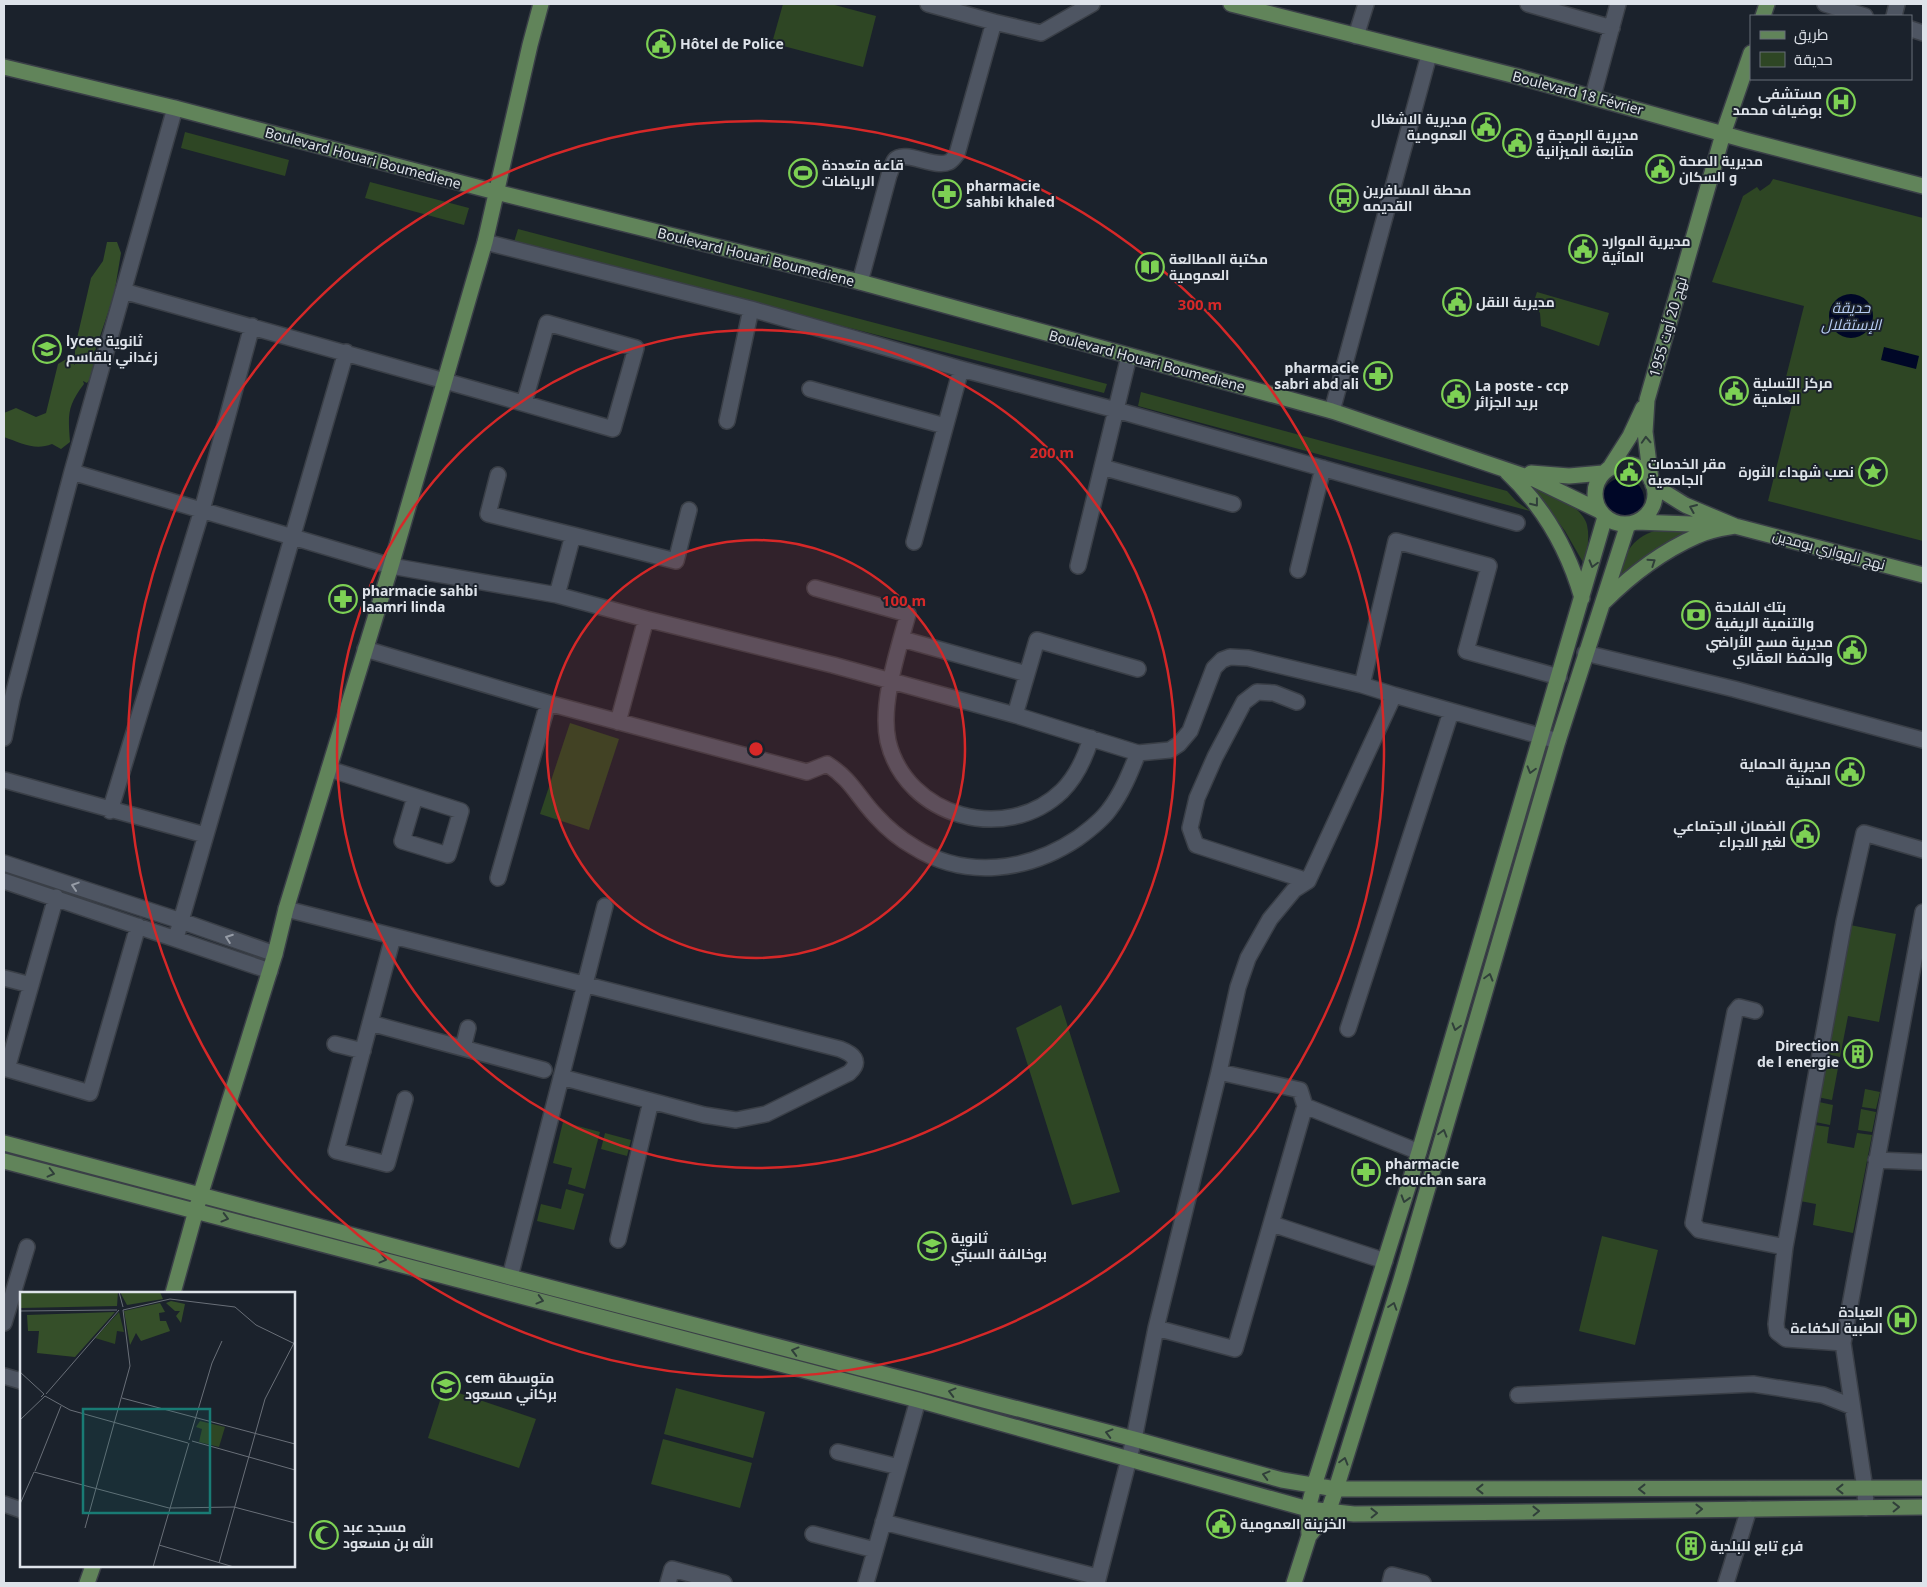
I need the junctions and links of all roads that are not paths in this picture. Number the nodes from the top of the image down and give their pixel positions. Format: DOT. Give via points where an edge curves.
graph roads {
  1 [pos="541,4"];
  2 [pos="928,4"];
  3 [pos="1231,4"];
  4 [pos="1366,4"];
  5 [pos="1528,4"];
  6 [pos="1618,4"];
  7 [pos="1825,4"];
  8 [pos="1084,5"];
  9 [pos="1257,7"];
  10 [pos="1862,15"];
  11 [pos="994,22"];
  12 [pos="1612,28"];
  13 [pos="1356,36"];
  14 [pos="1429,55"];
  15 [pos="1750,56"];
  16 [pos="4,66"];
  17 [pos="1592,96"];
  18 [pos="175,108"];
  19 [pos="1723,134"];
  20 [pos="1923,186"];
  21 [pos="496,192"];
  22 [pos="485,242"];
  23 [pos="860,282"];
  24 [pos="123,291"];
  25 [pos="751,309"];
  26 [pos="252,326"];
  27 [pos="346,352"];
  28 [pos="1129,356"];
  29 [pos="960,369"];
  30 [pos="443,381"];
  31 [pos="810,389"];
  32 [pos="1647,400"];
  33 [pos="524,404"];
  34 [pos="1116,410"];
  35 [pos="1332,411"];
  36 [pos="727,421"];
  37 [pos="945,426"];
  38 [pos="1102,467"];
  39 [pos="1323,468"];
  40 [pos="1502,468"];
  41 [pos="1606,471"];
  42 [pos="72,472"];
  43 [pos="498,475"];
  44 [pos="1652,483"];
  45 [pos="1233,504"];
  46 [pos="202,510"];
  47 [pos="689,510"];
  48 [pos="1603,514"];
  49 [pos="1517,523"];
  50 [pos="1632,523"];
  51 [pos="1735,526"];
  52 [pos="573,535"];
  53 [pos="292,536"];
  54 [pos="914,542"];
  55 [pos="391,566"];
  56 [pos="1078,566"];
  57 [pos="1298,570"];
  58 [pos="1923,575"];
  59 [pos="815,588"];
  60 [pos="557,595"];
  61 [pos="1582,598"];
  62 [pos="1601,604"];
  63 [pos="646,619"];
  64 [pos="902,639"];
  65 [pos="365,649"];
  66 [pos="1585,653"];
  67 [pos="1138,669"];
  68 [pos="1027,674"];
  69 [pos="1559,677"];
  70 [pos="892,681"];
  71 [pos="1362,685"];
  72 [pos="1394,695"];
  73 [pos="8,697"];
  74 [pos="1297,702"];
  75 [pos="548,703"];
  76 [pos="1451,712"];
  77 [pos="1015,715"];
  78 [pos="618,722"];
  79 [pos="1541,736"];
  80 [pos="4,738"];
  81 [pos="1091,738"];
  82 [pos="1923,740"];
  83 [pos="1558,741"];
  84 [pos="1138,753"];
  85 [pos="329,769"];
  86 [pos="4,780"];
  87 [pos="414,797"];
  88 [pos="110,810"];
  89 [pos="205,835"];
  90 [pos="1923,850"];
  91 [pos="4,863"];
  92 [pos="498,878"];
  93 [pos="4,880"];
  94 [pos="1308,881"];
  95 [pos="56,897"];
  96 [pos="605,906"];
  97 [pos="286,910"];
  98 [pos="1923,912"];
  99 [pos="181,921"];
  100 [pos="138,926"];
  101 [pos="393,937"];
  102 [pos="176,938"];
  103 [pos="275,954"];
  104 [pos="270,971"];
  105 [pos="4,978"];
  106 [pos="585,985"];
  107 [pos="31,986"];
  108 [pos="1755,1011"];
  109 [pos="370,1023"];
  110 [pos="468,1028"];
  111 [pos="1348,1029"];
  112 [pos="335,1044"];
  113 [pos="463,1048"];
  114 [pos="362,1051"];
  115 [pos="5,1069"];
  116 [pos="544,1070"];
  117 [pos="1219,1072"];
  118 [pos="561,1078"];
  119 [pos="405,1099"];
  120 [pos="651,1101"];
  121 [pos="1305,1106"];
  122 [pos="4,1143"];
  123 [pos="1419,1152"];
  124 [pos="1876,1160"];
  125 [pos="4,1161"];
  126 [pos="1923,1162"];
  127 [pos="198,1203"];
  128 [pos="1272,1224"];
  129 [pos="618,1240"];
  130 [pos="27,1247"];
  131 [pos="1785,1247"];
  132 [pos="1386,1261"];
  133 [pos="510,1277"];
  134 [pos="173,1292"];
  135 [pos="4,1323"];
  136 [pos="1156,1328"];
  137 [pos="1842,1343"];
  138 [pos="4,1376"];
  139 [pos="20,1381"];
  140 [pos="1518,1395"];
  141 [pos="918,1400"];
  142 [pos="1851,1406"];
  143 [pos="1134,1439"];
  144 [pos="838,1452"];
  145 [pos="1129,1459"];
  146 [pos="899,1467"];
  147 [pos="1314,1486"];
  148 [pos="1923,1488"];
  149 [pos="1336,1489"];
  150 [pos="1865,1489"];
  151 [pos="4,1504"];
  152 [pos="1923,1507"];
  153 [pos="1866,1508"];
  154 [pos="1308,1509"];
  155 [pos="1749,1509"];
  156 [pos="20,1510"];
  157 [pos="1328,1512"];
  158 [pos="883,1522"];
  159 [pos="813,1534"];
  160 [pos="1309,1536"];
  161 [pos="875,1550"];
  162 [pos="93,1567"];
  163 [pos="1098,1580"];
  164 [pos="87,1583"];
  165 [pos="668,1583"];
  166 [pos="724,1583"];
  167 [pos="866,1583"];
  168 [pos="1294,1583"];
  169 [pos="1390,1583"];
  170 [pos="1424,1583"];
  171 [pos="1726,1583"];
  1 -- 21 [label="main road"];
  2 -- 11 [label="street"];
  3 -- 9 [label="main road, Boulevard 18 Février"];
  4 -- 13 [label="street"];
  5 -- 12 [label="street"];
  6 -- 12 [label="street"];
  7 -- 10 [label="street"];
  8 -- 11 [label="street" via="1041,33"];
  9 -- 13 [label="main road, Boulevard 18 Février"];
  11 -- 23 [label="street" via="957,154 949,162 940,164 908,157 895,160"];
  12 -- 17 [label="street"];
  13 -- 14 [label="main road, Boulevard 18 Février"];
  14 -- 17 [label="main road, Boulevard 18 Février"];
  14 -- 35 [label="street"];
  15 -- 19 [label="main road, نهج 20 أوت 1955"];
  16 -- 18 [label="main road, Boulevard Houari Boumediene"];
  17 -- 19 [label="main road, Boulevard 18 Février"];
  18 -- 21 [label="main road, Boulevard Houari Boumediene"];
  18 -- 24 [label="street"];
  19 -- 20 [label="main road, Boulevard 18 Février"];
  19 -- 32 [label="main road, نهج 20 أوت 1955"];
  21 -- 22 [label="main road"];
  21 -- 23 [label="main road, Boulevard Houari Boumediene"];
  22 -- 25 [label="street"];
  22 -- 30 [label="main road"];
  23 -- 28 [label="main road, Boulevard Houari Boumediene"];
  24 -- 26 [label="street"];
  24 -- 42 [label="street"];
  25 -- 29 [label="street"];
  25 -- 36 [label="street"];
  26 -- 27 [label="street"];
  26 -- 46 [label="street"];
  27 -- 30 [label="street"];
  27 -- 53 [label="street"];
  28 -- 34 [label="street"];
  28 -- 35 [label="main road, Boulevard Houari Boumediene"];
  29 -- 34 [label="street"];
  29 -- 37 [label="street"];
  30 -- 33 [label="street"];
  30 -- 55 [label="main road"];
  31 -- 37 [label="street"];
  32 -- 41 [label="main road, نهج 20 أوت 1955" via="1630,436"];
  44 -- 32 [label="main road, نهج 20 أوت 1955, one-way" via="1646,440"];
  33 -- 33 [label="street" via="613,429 636,348 547,323"];
  34 -- 38 [label="street"];
  34 -- 39 [label="street"];
  35 -- 40 [label="main road, Boulevard Houari Boumediene"];
  37 -- 54 [label="street"];
  38 -- 45 [label="street"];
  38 -- 56 [label="street"];
  39 -- 49 [label="street"];
  39 -- 57 [label="street"];
  40 -- 41 [label="main road, Boulevard Houari Boumediene" via="1553,475"];
  40 -- 48 [label="main road, Boulevard Houari Boumediene" via="1536,480"];
  40 -- 61 [label="main road, one-way" via="1552,527 1570,562"];
  41 -- 44 [label="main road" via="1616,466 1633,465 1647,474"];
  41 -- 48 [label="main road" via="1597,482 1595,492"];
  42 -- 46 [label="street"];
  42 -- 73 [label="street"];
  43 -- 52 [label="street" via="488,514"];
  44 -- 50 [label="main road" via="1653,503 1643,518"];
  51 -- 44 [label="main road, نهج الهواري بومدين, one-way" via="1685,505"];
  46 -- 53 [label="street"];
  46 -- 88 [label="street"];
  47 -- 52 [label="street" via="676,561"];
  48 -- 50 [label="main road" via="1620,524"];
  48 -- 61 [label="main road, one-way"];
  50 -- 51 [label="main road, نهج الهواري بومدين"];
  50 -- 62 [label="main road"];
  51 -- 58 [label="main road, نهج الهواري بومدين"];
  62 -- 51 [label="main road, one-way" via="1632,576 1697,535"];
  52 -- 60 [label="street"];
  53 -- 55 [label="street"];
  53 -- 89 [label="street"];
  55 -- 60 [label="street"];
  55 -- 65 [label="main road"];
  59 -- 64 [label="street" via="908,614"];
  60 -- 63 [label="street"];
  61 -- 69 [label="main road"];
  62 -- 66 [label="main road"];
  63 -- 70 [label="street"];
  63 -- 78 [label="street"];
  64 -- 68 [label="street"];
  64 -- 70 [label="street"];
  65 -- 75 [label="street"];
  65 -- 85 [label="main road"];
  66 -- 82 [label="street" via="1734,688"];
  66 -- 83 [label="main road"];
  67 -- 68 [label="street" via="1036,640"];
  68 -- 77 [label="street"];
  69 -- 71 [label="street" via="1466,651 1489,566 1396,541"];
  69 -- 79 [label="main road"];
  70 -- 77 [label="street"];
  70 -- 81 [label="street" via="886,727 897,763 920,794 961,816 999,819 1036,809 1072,780"];
  71 -- 72 [label="street"];
  71 -- 84 [label="street" via="1248,658 1230,657 1214,668 1190,731 1179,744 1170,750"];
  72 -- 76 [label="street"];
  72 -- 94 [label="street"];
  73 -- 80 [label="street"];
  74 -- 94 [label="street" via="1274,693 1257,692 1244,702 1215,757 1190,828 1196,845"];
  75 -- 78 [label="street"];
  75 -- 92 [label="street"];
  76 -- 79 [label="street"];
  76 -- 111 [label="street"];
  77 -- 81 [label="street"];
  78 -- 84 [label="street" via="807,772 827,764 844,776 876,816 914,847 949,862 978,867 1006,868 1046,856 1092,828 1119,794"];
  79 -- 83 [label="street"];
  79 -- 123 [label="main road, one-way"];
  81 -- 84 [label="street"];
  149 -- 83 [label="main road, one-way" via="1401,1280"];
  85 -- 87 [label="street"];
  85 -- 97 [label="main road"];
  86 -- 88 [label="street"];
  87 -- 87 [label="street" via="461,810 448,855 402,841"];
  88 -- 89 [label="street"];
  89 -- 99 [label="street"];
  90 -- 131 [label="street" via="1864,833 1844,922"];
  99 -- 91 [label="street, one-way"];
  93 -- 95 [label="street"];
  94 -- 117 [label="street" via="1294,890 1278,908 1248,958 1238,987"];
  95 -- 100 [label="street"];
  95 -- 107 [label="street"];
  96 -- 106 [label="street"];
  97 -- 101 [label="street"];
  97 -- 103 [label="main road"];
  98 -- 124 [label="street"];
  99 -- 102 [label="street"];
  103 -- 99 [label="street, one-way"];
  100 -- 102 [label="street"];
  100 -- 115 [label="street" via="90,1094"];
  101 -- 106 [label="street"];
  101 -- 109 [label="street"];
  102 -- 104 [label="street"];
  103 -- 104 [label="main road"];
  104 -- 127 [label="main road"];
  105 -- 107 [label="street"];
  106 -- 118 [label="street"];
  106 -- 120 [label="street" via="840,1049 850,1053 856,1061 853,1069 841,1077 766,1114 736,1120"];
  107 -- 115 [label="street"];
  108 -- 131 [label="street" via="1739,1007 1735,1012 1693,1223 1699,1230"];
  109 -- 113 [label="street"];
  109 -- 114 [label="street"];
  110 -- 113 [label="street"];
  112 -- 114 [label="street"];
  113 -- 116 [label="street"];
  114 -- 119 [label="street" via="336,1151 387,1164"];
  117 -- 121 [label="street" via="1300,1090"];
  117 -- 136 [label="street"];
  118 -- 120 [label="street"];
  118 -- 133 [label="street"];
  120 -- 129 [label="street"];
  121 -- 123 [label="street"];
  121 -- 128 [label="street"];
  122 -- 127 [label="main road"];
  123 -- 132 [label="main road, one-way"];
  124 -- 126 [label="street"];
  124 -- 137 [label="street"];
  125 -- 127 [label="main road, one-way"];
  127 -- 133 [label="main road"];
  127 -- 134 [label="main road"];
  127 -- 141 [label="main road, one-way"];
  128 -- 132 [label="street"];
  128 -- 136 [label="street" via="1235,1349"];
  130 -- 135 [label="street"];
  131 -- 137 [label="street" via="1777,1332 1786,1339"];
  132 -- 147 [label="main road"];
  143 -- 133 [label="main road, one-way"];
  136 -- 143 [label="street"];
  137 -- 142 [label="street"];
  138 -- 139 [label="street"];
  140 -- 142 [label="street" via="1754,1384 1823,1395"];
  141 -- 145 [label="main road"];
  141 -- 146 [label="street"];
  142 -- 150 [label="street"];
  143 -- 145 [label="street"];
  147 -- 143 [label="main road, one-way"];
  144 -- 146 [label="street"];
  145 -- 154 [label="main road"];
  145 -- 163 [label="street"];
  146 -- 158 [label="street"];
  147 -- 149 [label="main road"];
  147 -- 154 [label="main road"];
  148 -- 150 [label="main road"];
  150 -- 149 [label="main road, one-way"];
  149 -- 157 [label="main road"];
  150 -- 153 [label="street"];
  151 -- 156 [label="street"];
  153 -- 152 [label="main road, one-way"];
  153 -- 155 [label="main road"];
  154 -- 157 [label="main road"];
  154 -- 160 [label="main road"];
  157 -- 155 [label="main road, one-way"];
  155 -- 171 [label="street"];
  157 -- 160 [label="main road"];
  158 -- 161 [label="street"];
  158 -- 163 [label="street"];
  159 -- 161 [label="street"];
  160 -- 168 [label="main road"];
  161 -- 167 [label="street"];
  162 -- 164 [label="main road"];
  165 -- 166 [label="street" via="672,1569"];
  169 -- 170 [label="street" via="1392,1575"];
}
